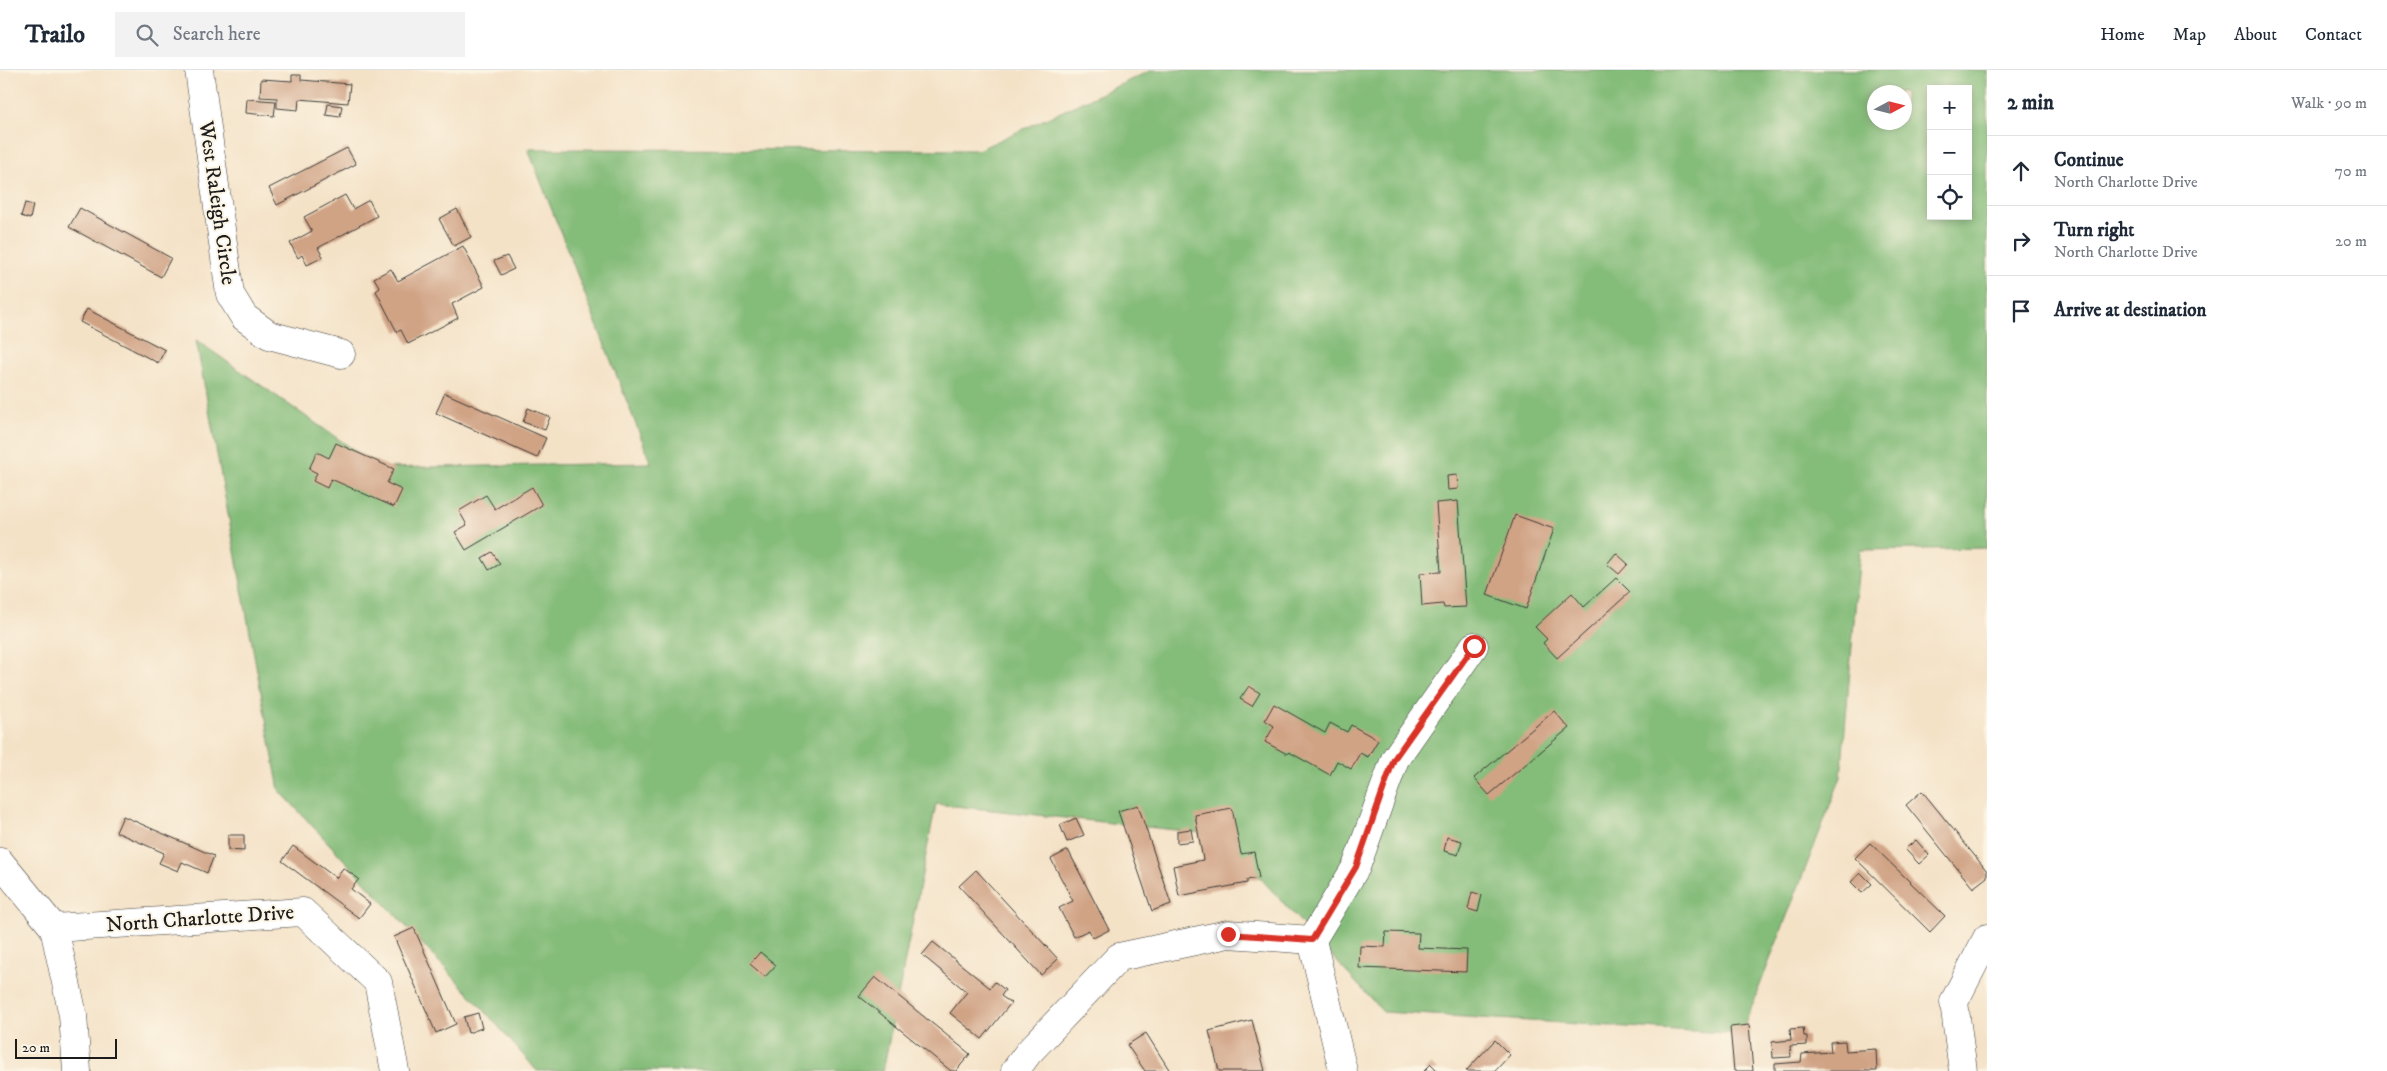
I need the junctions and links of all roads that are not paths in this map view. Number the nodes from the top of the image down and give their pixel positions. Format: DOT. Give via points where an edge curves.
graph roads {
  1 [pos="199,70"];
  2 [pos="341,354"];
  3 [pos="1474,646"];
  4 [pos="0,862"];
  5 [pos="54,928"];
  6 [pos="1987,938"];
  7 [pos="1312,940"];
  8 [pos="77,1071"];
  9 [pos="395,1071"];
  10 [pos="1015,1071"];
  11 [pos="1343,1071"];
  12 [pos="1963,1071"];
  1 -- 2 [label="street, West Raleigh Circle" via="230,294 244,317 269,335"];
  3 -- 7 [label="street" via="1394,759 1356,867"];
  4 -- 5 [label="street"];
  5 -- 8 [label="street" via="73,1015"];
  5 -- 9 [label="street, North Charlotte Drive" via="303,912 378,982"];
  6 -- 12 [label="street" via="1954,1002"];
  7 -- 10 [label="street" via="1228,934 1119,958 1028,1053"];
  7 -- 11 [label="street"];
}
